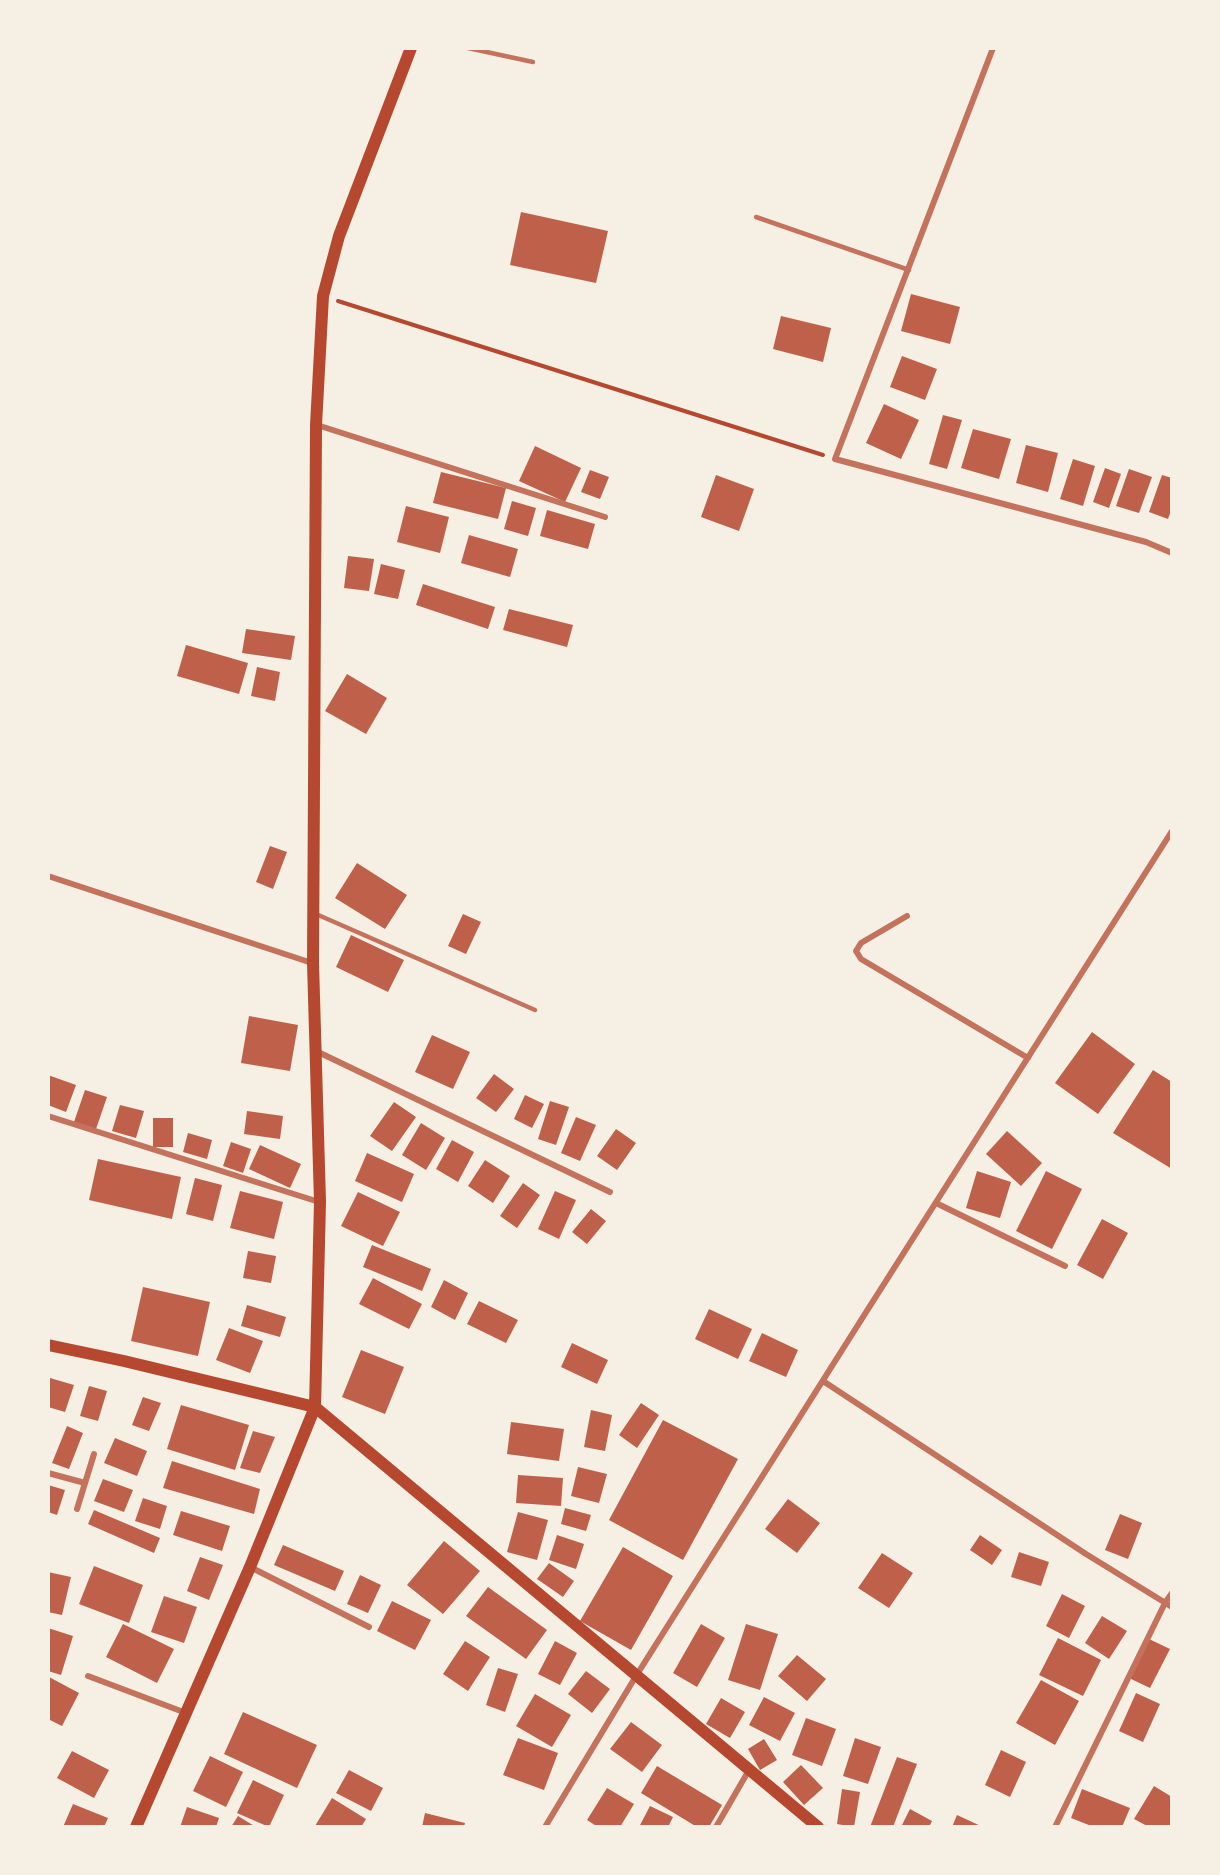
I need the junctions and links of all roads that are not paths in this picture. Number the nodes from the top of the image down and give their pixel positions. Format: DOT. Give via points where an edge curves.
graph roads {
  1 [pos="411,48"];
  2 [pos="468,48"];
  3 [pos="993,48"];
  4 [pos="533,62"];
  5 [pos="756,217"];
  6 [pos="909,270"];
  7 [pos="316,425"];
  8 [pos="604,517"];
  9 [pos="1171,550"];
  10 [pos="1172,831"];
  11 [pos="48,876"];
  12 [pos="313,912"];
  13 [pos="907,916"];
  14 [pos="313,963"];
  15 [pos="535,1010"];
  16 [pos="316,1051"];
  17 [pos="1028,1058"];
  18 [pos="48,1116"];
  19 [pos="610,1192"];
  20 [pos="320,1202"];
  21 [pos="936,1203"];
  22 [pos="1065,1266"];
  23 [pos="48,1346"];
  24 [pos="823,1381"];
  25 [pos="315,1407"];
  26 [pos="94,1454"];
  27 [pos="48,1473"];
  28 [pos="84,1483"];
  29 [pos="77,1509"];
  30 [pos="250,1567"];
  31 [pos="1172,1593"];
  32 [pos="1165,1603"];
  33 [pos="1172,1607"];
  34 [pos="369,1628"];
  35 [pos="88,1676"];
  36 [pos="636,1676"];
  37 [pos="188,1714"];
  38 [pos="749,1770"];
  39 [pos="136,1827"];
  40 [pos="545,1827"];
  41 [pos="716,1827"];
  42 [pos="818,1827"];
  43 [pos="1055,1827"];
  1 -- 7 [label="main road" via="339,236 323,296"];
  2 -- 4 [label="lane"];
  3 -- 6 [label="street"];
  5 -- 6 [label="lane"];
  6 -- 9 [label="street" via="835,459"];
  7 -- 8 [label="street"];
  7 -- 12 [label="main road"];
  10 -- 17 [label="street"];
  11 -- 14 [label="street"];
  12 -- 14 [label="main road"];
  12 -- 15 [label="lane"];
  13 -- 17 [label="street" via="861,943 856,951 861,959"];
  14 -- 16 [label="main road"];
  16 -- 19 [label="street"];
  16 -- 20 [label="main road"];
  17 -- 21 [label="street"];
  18 -- 20 [label="street"];
  20 -- 25 [label="main road"];
  21 -- 22 [label="street"];
  21 -- 24 [label="street"];
  23 -- 25 [label="main road" via="124,1360"];
  24 -- 32 [label="street"];
  24 -- 36 [label="street"];
  25 -- 30 [label="main road"];
  25 -- 36 [label="main road"];
  26 -- 28 [label="street"];
  27 -- 28 [label="street"];
  28 -- 29 [label="street"];
  30 -- 34 [label="street"];
  30 -- 37 [label="main road"];
  31 -- 32 [label="street"];
  32 -- 33 [label="street"];
  32 -- 43 [label="street"];
  35 -- 37 [label="street"];
  36 -- 38 [label="main road"];
  36 -- 40 [label="street"];
  37 -- 39 [label="main road"];
  38 -- 41 [label="street"];
  38 -- 42 [label="main road"];
}
